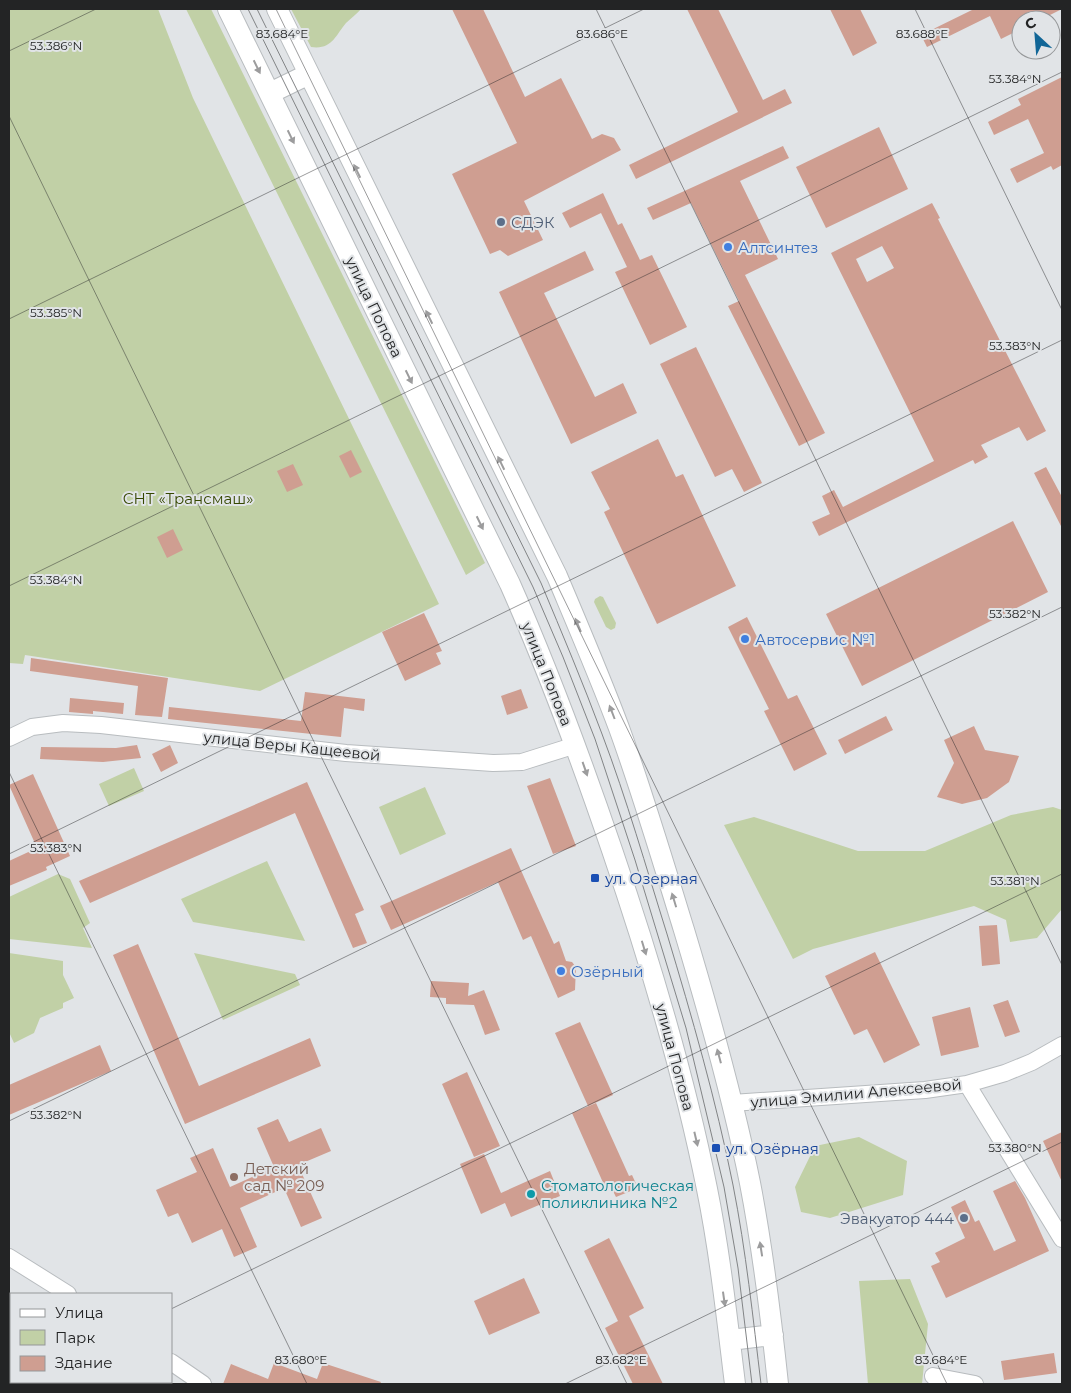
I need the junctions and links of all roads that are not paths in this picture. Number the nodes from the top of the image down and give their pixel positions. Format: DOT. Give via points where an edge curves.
graph roads {
  1 [pos="228,9"];
  2 [pos="277,9"];
  3 [pos="309,74"];
  4 [pos="270,93"];
  5 [pos="9,738"];
  6 [pos="576,745"];
  7 [pos="1062,1045"];
  8 [pos="966,1084"];
  9 [pos="732,1103"];
  10 [pos="1062,1239"];
  11 [pos="9,1257"];
  12 [pos="66,1293"];
  13 [pos="773,1336"];
  14 [pos="730,1340"];
  15 [pos="172,1363"];
  16 [pos="933,1376"];
  17 [pos="203,1384"];
  18 [pos="735,1384"];
  19 [pos="778,1384"];
  20 [pos="975,1384"];
  1 -- 4 [label="main road, улица Попова, one-way"];
  2 -- 3 [label="main road"];
  3 -- 4 [label="main road"];
  9 -- 3 [label="main road, one-way" via="660,853 620,731 587,648 557,576"];
  4 -- 6 [label="main road, улица Попова, one-way" via="510,584"];
  5 -- 6 [label="street, улица Веры Кащеевой" via="32,727 72,723 346,753 493,763 522,762"];
  6 -- 14 [label="main road, улица Попова, one-way" via="630,902 690,1112 707,1190"];
  7 -- 8 [label="street, улица Эмилии Алексеевой" via="1005,1073"];
  8 -- 9 [label="street, улица Эмилии Алексеевой" via="925,1090"];
  8 -- 10 [label="street"];
  13 -- 9 [label="main road, one-way" via="750,1183"];
  11 -- 12 [label="street"];
  13 -- 14 [label="main road"];
  13 -- 19 [label="main road"];
  14 -- 18 [label="main road, улица Попова"];
  15 -- 17 [label="street"];
  16 -- 20 [label="street"];
}
